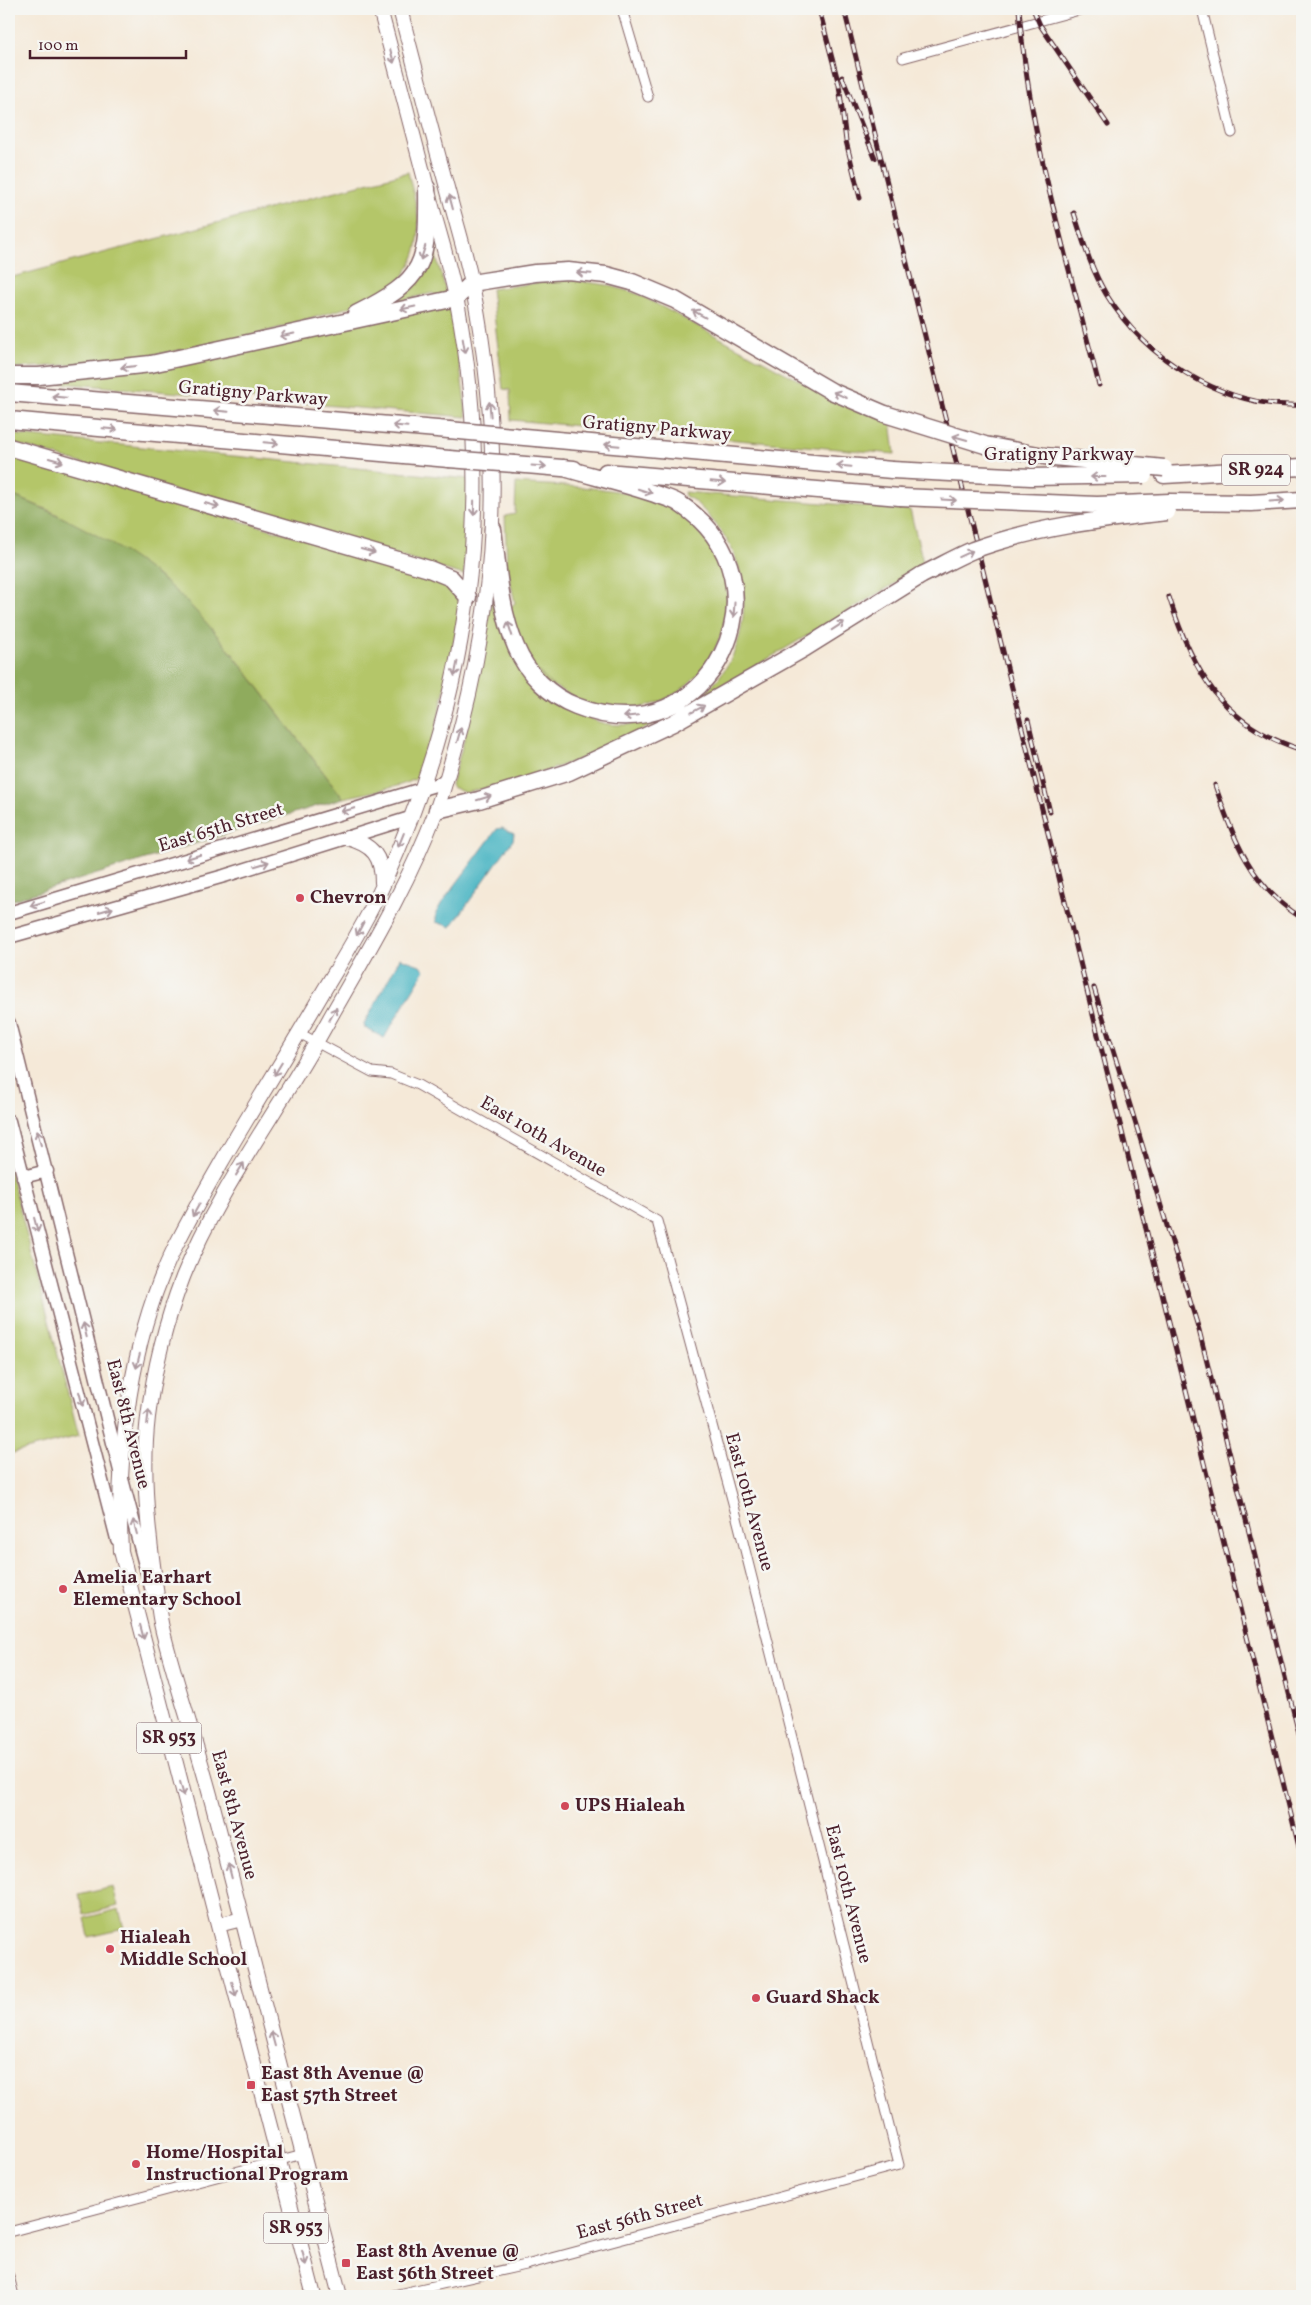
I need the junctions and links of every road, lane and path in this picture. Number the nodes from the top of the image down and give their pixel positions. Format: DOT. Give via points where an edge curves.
graph roads {
  1 [pos="380,9"];
  2 [pos="400,9"];
  3 [pos="622,9"];
  4 [pos="1083,9"];
  5 [pos="1202,9"];
  6 [pos="903,58"];
  7 [pos="648,96"];
  8 [pos="1232,134"];
  9 [pos="427,188"];
  10 [pos="472,283"];
  11 [pos="456,298"];
  12 [pos="335,324"];
  13 [pos="9,376"];
  14 [pos="9,393"];
  15 [pos="9,420"];
  16 [pos="9,447"];
  17 [pos="1302,467"];
  18 [pos="564,468"];
  19 [pos="1164,471"];
  20 [pos="1302,500"];
  21 [pos="1171,507"];
  22 [pos="492,529"];
  23 [pos="468,596"];
  24 [pos="446,782"];
  25 [pos="423,788"];
  26 [pos="437,810"];
  27 [pos="410,818"];
  28 [pos="347,838"];
  29 [pos="382,886"];
  30 [pos="9,913"];
  31 [pos="9,937"];
  32 [pos="9,1023"];
  33 [pos="299,1033"];
  34 [pos="317,1043"];
  35 [pos="9,1121"];
  36 [pos="47,1171"];
  37 [pos="23,1177"];
  38 [pos="122,1479"];
  39 [pos="120,1551"];
  40 [pos="161,1625"];
  41 [pos="180,1693"];
  42 [pos="158,1697"];
  43 [pos="242,1919"];
  44 [pos="218,1925"];
  45 [pos="303,2154"];
  46 [pos="279,2160"];
  47 [pos="899,2165"];
  48 [pos="9,2232"];
  49 [pos="9,2276"];
  50 [pos="14,2296"];
  51 [pos="314,2296"];
  52 [pos="340,2296"];
  53 [pos="389,2296"];
  1 -- 9 [label="main road, one-way"];
  10 -- 2 [label="main road, one-way"];
  3 -- 7 [label="street"];
  4 -- 6 [label="street"];
  5 -- 8 [label="street"];
  9 -- 11 [label="main road"];
  9 -- 12 [label="highway, one-way" via="425,248 417,269 406,284 387,298"];
  10 -- 11 [label="highway"];
  19 -- 10 [label="highway, one-way, bridge" via="985,445 885,414 831,391 675,300 632,282 568,271"];
  22 -- 10 [label="main road, one-way" via="491,415"];
  11 -- 12 [label="highway, one-way"];
  11 -- 23 [label="main road, one-way" via="467,364 473,440 474,544"];
  12 -- 13 [label="highway, one-way" via="150,364"];
  19 -- 14 [label="highway, Gratigny Parkway, one-way, bridge" via="1031,477 892,470"];
  15 -- 18 [label="highway, one-way, bridge"];
  16 -- 23 [label="highway, one-way" via="429,569 451,578"];
  17 -- 19 [label="highway, SR 924" via="1211,473"];
  18 -- 21 [label="highway, one-way, bridge" via="900,497"];
  18 -- 22 [label="highway, one-way" via="679,503 702,522 723,549 733,576 735,608 730,640 720,661 700,685 681,700 653,714 620,717 590,712 560,700 530,672 516,648 505,610"];
  21 -- 20 [label="highway, SR 924, one-way"];
  26 -- 21 [label="highway, one-way, bridge" via="569,772 664,727 805,648 922,575 973,550 1026,534"];
  24 -- 22 [label="main road, one-way" via="478,658 488,598"];
  23 -- 25 [label="main road, one-way" via="450,697"];
  24 -- 25 [label="main road, East 65th Street"];
  24 -- 26 [label="main road"];
  25 -- 27 [label="main road"];
  25 -- 30 [label="main road, East 65th Street, one-way"];
  26 -- 27 [label="main road"];
  34 -- 26 [label="main road, one-way" via="387,917"];
  27 -- 28 [label="main road"];
  27 -- 29 [label="main road, one-way"];
  28 -- 29 [label="main road" via="362,842 373,851 380,865"];
  31 -- 28 [label="main road, one-way"];
  29 -- 33 [label="main road, one-way" via="355,939"];
  36 -- 32 [label="main road, East 8th Avenue / SR 953, one-way"];
  33 -- 34 [label="street, East 10th Avenue"];
  33 -- 38 [label="main road, one-way" via="174,1250 157,1293 135,1371"];
  40 -- 34 [label="main road, one-way" via="146,1484 147,1422 167,1323 203,1234"];
  34 -- 47 [label="street, East 10th Avenue" via="372,1072 391,1074 418,1085 657,1221 739,1526"];
  35 -- 37 [label="main road, East 8th Avenue / SR 953"];
  36 -- 37 [label="main road"];
  38 -- 36 [label="main road, East 8th Avenue / SR 953, one-way"];
  37 -- 39 [label="main road, East 8th Avenue / SR 953, one-way"];
  38 -- 39 [label="main road"];
  40 -- 38 [label="main road, East 8th Avenue / SR 953, one-way"];
  39 -- 42 [label="main road, East 8th Avenue / SR 953, one-way"];
  40 -- 41 [label="main road, East 8th Avenue / SR 953"];
  41 -- 42 [label="main road"];
  43 -- 41 [label="main road, East 8th Avenue / SR 953, one-way" via="206,1778"];
  42 -- 44 [label="main road, East 8th Avenue / SR 953, one-way"];
  43 -- 44 [label="main road"];
  45 -- 43 [label="main road, East 8th Avenue / SR 953, one-way"];
  44 -- 46 [label="main road, East 8th Avenue / SR 953, one-way"];
  45 -- 46 [label="street"];
  45 -- 52 [label="main road, East 8th Avenue / SR 953"];
  46 -- 48 [label="street"];
  46 -- 51 [label="main road, East 8th Avenue / SR 953, one-way"];
  47 -- 53 [label="street, East 56th Street" via="526,2265"];
  49 -- 50 [label="street"];
}
